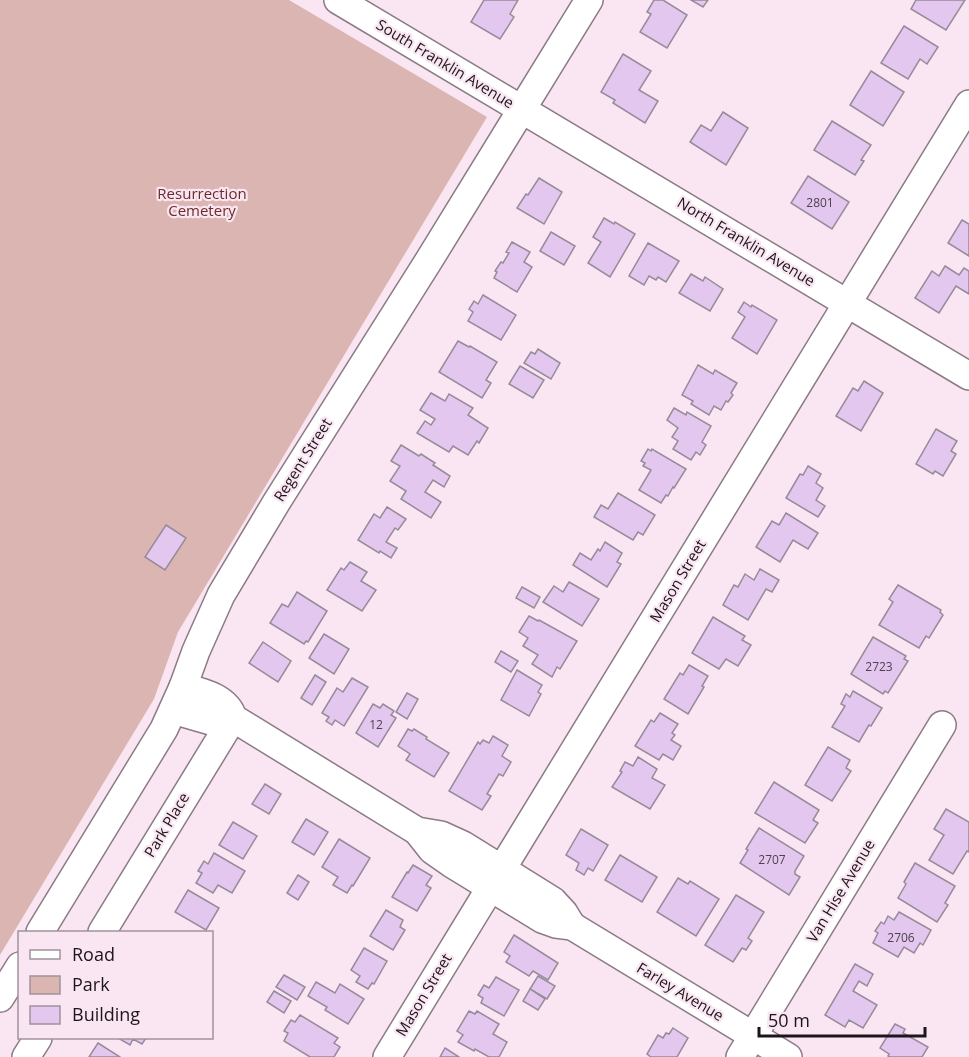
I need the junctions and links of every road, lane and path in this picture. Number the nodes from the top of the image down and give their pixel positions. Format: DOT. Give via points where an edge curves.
graph roads {
  1 [pos="338,0"];
  2 [pos="589,0"];
  3 [pos="969,104"];
  4 [pos="522,110"];
  5 [pos="848,303"];
  6 [pos="969,376"];
  7 [pos="178,698"];
  8 [pos="233,718"];
  9 [pos="942,725"];
  10 [pos="496,878"];
  11 [pos="41,931"];
  12 [pos="103,931"];
  13 [pos="18,969"];
  14 [pos="0,998"];
  15 [pos="37,1039"];
  16 [pos="746,1046"];
  17 [pos="26,1057"];
  18 [pos="387,1057"];
  19 [pos="788,1057"];
  1 -- 4 [label="street, South Franklin Avenue"];
  2 -- 4 [label="street, Regent Street"];
  3 -- 5 [label="street, Mason Street"];
  4 -- 5 [label="street, North Franklin Avenue"];
  4 -- 7 [label="street, Regent Street" via="221,595"];
  5 -- 6 [label="street, North Franklin Avenue"];
  5 -- 10 [label="street, Mason Street"];
  7 -- 8 [label="street, Farley Avenue" via="200,691 224,703"];
  7 -- 11 [label="street, Regent Street" via="164,729"];
  8 -- 10 [label="street, Farley Avenue" via="417,831 432,850 452,864"];
  8 -- 12 [label="street, Park Place"];
  9 -- 16 [label="street, Van Hise Avenue"];
  10 -- 16 [label="street, Farley Avenue" via="542,919 572,926"];
  10 -- 18 [label="street, Mason Street"];
  13 -- 14 [label="street"];
  15 -- 17 [label="street"];
  16 -- 19 [label="street, Farley Avenue"];
}
